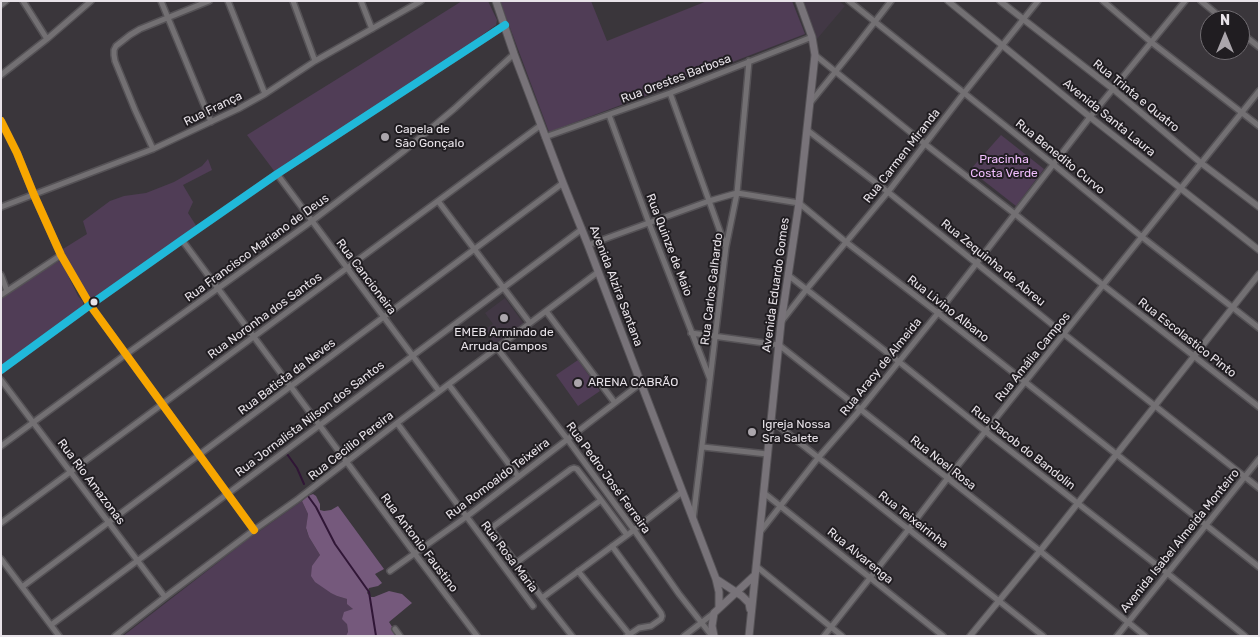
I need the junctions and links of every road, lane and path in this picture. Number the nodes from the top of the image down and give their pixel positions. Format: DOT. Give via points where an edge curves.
graph roads {
  1 [pos="6,1"];
  2 [pos="22,1"];
  3 [pos="91,1"];
  4 [pos="160,1"];
  5 [pos="209,1"];
  6 [pos="228,1"];
  7 [pos="293,1"];
  8 [pos="361,1"];
  9 [pos="421,1"];
  10 [pos="496,1"];
  11 [pos="799,1"];
  12 [pos="848,1"];
  13 [pos="891,1"];
  14 [pos="948,1"];
  15 [pos="1000,1"];
  16 [pos="1038,1"];
  17 [pos="1103,1"];
  18 [pos="1184,1"];
  19 [pos="1201,1"];
  20 [pos="1,4"];
  21 [pos="1212,10"];
  22 [pos="167,18"];
  23 [pos="1023,20"];
  24 [pos="875,22"];
  25 [pos="505,25"];
  26 [pos="372,29"];
  27 [pos="812,37"];
  28 [pos="46,39"];
  29 [pos="1151,42"];
  30 [pos="1002,45"];
  31 [pos="514,54"];
  32 [pos="814,55"];
  33 [pos="316,61"];
  34 [pos="749,61"];
  35 [pos="835,72"];
  36 [pos="1,76"];
  37 [pos="1113,89"];
  38 [pos="1259,91"];
  39 [pos="670,93"];
  40 [pos="964,93"];
  41 [pos="265,94"];
  42 [pos="810,103"];
  43 [pos="1242,112"];
  44 [pos="609,115"];
  45 [pos="1090,117"];
  46 [pos="1,121"];
  47 [pos="211,122"];
  48 [pos="541,125"];
  49 [pos="1259,126"];
  50 [pos="807,130"];
  51 [pos="545,137"];
  52 [pos="925,144"];
  53 [pos="153,149"];
  54 [pos="1201,163"];
  55 [pos="1053,164"];
  56 [pos="277,174"];
  57 [pos="563,183"];
  58 [pos="1181,188"];
  59 [pos="737,192"];
  60 [pos="888,192"];
  61 [pos="34,195"];
  62 [pos="438,201"];
  63 [pos="709,201"];
  64 [pos="799,203"];
  65 [pos="1,207"];
  66 [pos="1259,208"];
  67 [pos="1015,214"];
  68 [pos="312,221"];
  69 [pos="649,223"];
  70 [pos="582,229"];
  71 [pos="1142,237"];
  72 [pos="182,240"];
  73 [pos="846,242"];
  74 [pos="588,245"];
  75 [pos="726,247"];
  76 [pos="475,250"];
  77 [pos="1259,250"];
  78 [pos="61,255"];
  79 [pos="977,263"];
  80 [pos="347,268"];
  81 [pos="598,272"];
  82 [pos="1259,274"];
  83 [pos="1,275"];
  84 [pos="788,275"];
  85 [pos="1103,285"];
  86 [pos="218,288"];
  87 [pos="503,288"];
  88 [pos="806,290"];
  89 [pos="7,291"];
  90 [pos="1,295"];
  91 [pos="90,305"];
  92 [pos="1233,307"];
  93 [pos="546,311"];
  94 [pos="938,312"];
  95 [pos="384,317"];
  96 [pos="530,323"];
  97 [pos="781,323"];
  98 [pos="1259,328"];
  99 [pos="691,333"];
  100 [pos="1064,334"];
  101 [pos="716,336"];
  102 [pos="254,337"];
  103 [pos="779,345"];
  104 [pos="497,348"];
  105 [pos="125,355"];
  106 [pos="412,355"];
  107 [pos="1194,356"];
  108 [pos="898,361"];
  109 [pos="1,370"];
  110 [pos="1,380"];
  111 [pos="711,381"];
  112 [pos="1025,382"];
  113 [pos="641,383"];
  114 [pos="449,384"];
  115 [pos="291,386"];
  116 [pos="439,391"];
  117 [pos="615,403"];
  118 [pos="162,405"];
  119 [pos="1155,406"];
  120 [pos="1259,407"];
  121 [pos="860,410"];
  122 [pos="771,420"];
  123 [pos="33,422"];
  124 [pos="397,423"];
  125 [pos="320,426"];
  126 [pos="985,431"];
  127 [pos="568,440"];
  128 [pos="1,446"];
  129 [pos="703,447"];
  130 [pos="767,454"];
  131 [pos="199,455"];
  132 [pos="1116,455"];
  133 [pos="818,458"];
  134 [pos="1259,459"];
  135 [pos="346,461"];
  136 [pos="71,472"];
  137 [pos="518,476"];
  138 [pos="1245,476"];
  139 [pos="947,478"];
  140 [pos="1259,488"];
  141 [pos="682,492"];
  142 [pos="764,493"];
  143 [pos="226,494"];
  144 [pos="601,500"];
  145 [pos="1078,503"];
  146 [pos="780,506"];
  147 [pos="466,516"];
  148 [pos="693,520"];
  149 [pos="109,522"];
  150 [pos="1,523"];
  151 [pos="1206,525"];
  152 [pos="254,530"];
  153 [pos="634,530"];
  154 [pos="908,530"];
  155 [pos="760,532"];
  156 [pos="626,535"];
  157 [pos="612,546"];
  158 [pos="1040,551"];
  159 [pos="415,554"];
  160 [pos="1,560"];
  161 [pos="138,560"];
  162 [pos="516,563"];
  163 [pos="756,566"];
  164 [pos="1259,568"];
  165 [pos="390,571"];
  166 [pos="578,571"];
  167 [pos="1167,573"];
  168 [pos="755,575"];
  169 [pos="870,578"];
  170 [pos="716,579"];
  171 [pos="22,587"];
  172 [pos="736,592"];
  173 [pos="165,597"];
  174 [pos="542,598"];
  175 [pos="999,601"];
  176 [pos="533,606"];
  177 [pos="716,610"];
  178 [pos="751,611"];
  179 [pos="701,622"];
  180 [pos="1128,622"];
  181 [pos="51,625"];
  182 [pos="831,627"];
  183 [pos="395,629"];
  184 [pos="628,635"];
  185 [pos="59,636"];
  186 [pos="115,636"];
  187 [pos="400,636"];
  188 [pos="477,636"];
  189 [pos="572,636"];
  190 [pos="684,636"];
  191 [pos="713,636"];
  192 [pos="749,636"];
  193 [pos="824,636"];
  194 [pos="842,636"];
  195 [pos="943,636"];
  196 [pos="970,636"];
  197 [pos="1043,636"];
  198 [pos="1116,636"];
  199 [pos="1145,636"];
  200 [pos="1245,636"];
  1 -- 20 [label="street"];
  2 -- 28 [label="street"];
  3 -- 28 [label="street"];
  4 -- 22 [label="street"];
  5 -- 22 [label="street"];
  6 -- 41 [label="street"];
  7 -- 33 [label="street"];
  8 -- 26 [label="street"];
  9 -- 26 [label="street, Rua França"];
  10 -- 25 [label="main road, Avenida Alzira Santana"];
  11 -- 27 [label="main road, Avenida Eduardo Gomes"];
  12 -- 24 [label="street, Rua Benedito Curvo"];
  13 -- 24 [label="street"];
  14 -- 30 [label="street, Avenida Santa Laura"];
  15 -- 23 [label="street, Rua Trinta e Quatro"];
  16 -- 23 [label="street, Rua Carmen Miranda"];
  17 -- 29 [label="street"];
  18 -- 29 [label="street, Rua Aracy de Almeida"];
  19 -- 21 [label="street"];
  22 -- 47 [label="street"];
  22 -- 53 [label="street" via="130,35 114,50 116,62"];
  23 -- 30 [label="street, Rua Carmen Miranda"];
  23 -- 37 [label="street, Rua Trinta e Quatro"];
  24 -- 35 [label="street"];
  24 -- 40 [label="street, Rua Benedito Curvo"];
  25 -- 31 [label="main road, Avenida Alzira Santana"];
  25 -- 56 [label="street"];
  26 -- 33 [label="street, Rua França"];
  27 -- 32 [label="main road, Avenida Eduardo Gomes"];
  27 -- 34 [label="street, Rua Orestes Barbosa"];
  28 -- 36 [label="street"];
  29 -- 37 [label="street, Rua Aracy de Almeida"];
  29 -- 43 [label="street"];
  30 -- 40 [label="street, Rua Carmen Miranda"];
  30 -- 45 [label="street, Avenida Santa Laura"];
  31 -- 48 [label="main road, Avenida Alzira Santana"];
  31 -- 68 [label="street, Rua Francisco Mariano de Deus" via="454,110"];
  32 -- 35 [label="street, Rua Escolastico Pinto"];
  32 -- 42 [label="main road, Avenida Eduardo Gomes"];
  33 -- 41 [label="street, Rua França"];
  34 -- 39 [label="street, Rua Orestes Barbosa"];
  34 -- 59 [label="street, Rua Carlos Galhardo"];
  35 -- 42 [label="street"];
  35 -- 52 [label="street, Rua Escolastico Pinto"];
  37 -- 45 [label="street, Rua Aracy de Almeida"];
  37 -- 54 [label="street, Rua Trinta e Quatro"];
  38 -- 43 [label="street, Rua Amália Campos"];
  39 -- 44 [label="street, Rua Orestes Barbosa"];
  39 -- 63 [label="street"];
  40 -- 52 [label="street, Rua Carmen Miranda"];
  40 -- 55 [label="street, Rua Benedito Curvo"];
  41 -- 47 [label="street, Rua França"];
  42 -- 50 [label="main road, Avenida Eduardo Gomes"];
  43 -- 49 [label="street"];
  43 -- 54 [label="street, Rua Amália Campos"];
  44 -- 51 [label="street, Rua Orestes Barbosa"];
  44 -- 69 [label="street, Rua Quinze de Maio"];
  45 -- 55 [label="street, Rua Aracy de Almeida"];
  45 -- 58 [label="street, Avenida Santa Laura"];
  46 -- 61 [label="street"];
  47 -- 53 [label="street, Rua França"];
  48 -- 51 [label="main road, Avenida Alzira Santana"];
  48 -- 62 [label="street, Rua Noronha dos Santos"];
  50 -- 60 [label="street, Rua Zequinha de Abreu"];
  50 -- 64 [label="main road, Avenida Eduardo Gomes"];
  51 -- 57 [label="main road, Avenida Alzira Santana"];
  52 -- 60 [label="street, Rua Carmen Miranda"];
  52 -- 67 [label="street, Rua Escolastico Pinto"];
  53 -- 61 [label="street, Rua França"];
  54 -- 58 [label="street, Rua Amália Campos"];
  54 -- 66 [label="street, Rua Trinta e Quatro"];
  55 -- 67 [label="street, Rua Aracy de Almeida"];
  55 -- 71 [label="street, Rua Benedito Curvo"];
  56 -- 68 [label="street, Rua Cancioneira"];
  56 -- 72 [label="street"];
  57 -- 70 [label="main road, Avenida Alzira Santana"];
  57 -- 76 [label="street, Rua Batista da Neves"];
  58 -- 71 [label="street, Rua Amália Campos"];
  58 -- 77 [label="street, Avenida Santa Laura"];
  59 -- 63 [label="street, Rua Livino Albano"];
  59 -- 64 [label="street, Rua Livino Albano"];
  59 -- 75 [label="street, Rua Carlos Galhardo"];
  60 -- 73 [label="street, Rua Carmen Miranda"];
  60 -- 79 [label="street, Rua Zequinha de Abreu"];
  61 -- 65 [label="street, Rua França"];
  61 -- 78 [label="street"];
  62 -- 76 [label="street"];
  62 -- 80 [label="street, Rua Noronha dos Santos"];
  63 -- 69 [label="street, Rua Livino Albano"];
  63 -- 75 [label="street"];
  64 -- 73 [label="street, Rua Livino Albano"];
  64 -- 84 [label="main road, Avenida Eduardo Gomes"];
  67 -- 79 [label="street, Rua Aracy de Almeida"];
  67 -- 85 [label="street, Rua Escolastico Pinto"];
  68 -- 80 [label="street, Rua Cancioneira"];
  68 -- 86 [label="street, Rua Francisco Mariano de Deus"];
  69 -- 74 [label="street, Rua Livino Albano"];
  69 -- 99 [label="street, Rua Quinze de Maio"];
  70 -- 74 [label="main road, Avenida Alzira Santana"];
  70 -- 87 [label="street, Rua Jornalista Nilson dos Santos"];
  71 -- 85 [label="street, Rua Amália Campos"];
  71 -- 92 [label="street, Rua Benedito Curvo"];
  72 -- 86 [label="street, Rua Antonio Faustino"];
  72 -- 91 [label="street"];
  73 -- 88 [label="street, Rua Carmen Miranda"];
  73 -- 94 [label="street, Rua Livino Albano"];
  74 -- 81 [label="main road, Avenida Alzira Santana"];
  75 -- 101 [label="street, Rua Carlos Galhardo"];
  76 -- 87 [label="street"];
  76 -- 95 [label="street, Rua Batista da Neves"];
  78 -- 89 [label="street"];
  78 -- 91 [label="street"];
  79 -- 94 [label="street, Rua Aracy de Almeida"];
  79 -- 100 [label="street, Rua Zequinha de Abreu"];
  80 -- 95 [label="street, Rua Cancioneira"];
  80 -- 102 [label="street, Rua Noronha dos Santos"];
  81 -- 93 [label="street, Rua Cecilio Pereira"];
  81 -- 113 [label="main road, Avenida Alzira Santana"];
  82 -- 92 [label="street"];
  83 -- 89 [label="street"];
  84 -- 88 [label="street, Rua Jacob do Bandolin"];
  84 -- 97 [label="main road, Avenida Eduardo Gomes"];
  85 -- 100 [label="street, Rua Amália Campos"];
  85 -- 107 [label="street, Rua Escolastico Pinto"];
  86 -- 102 [label="street, Rua Antonio Faustino"];
  86 -- 105 [label="street, Rua Francisco Mariano de Deus"];
  87 -- 96 [label="street"];
  87 -- 106 [label="street, Rua Jornalista Nilson dos Santos"];
  88 -- 97 [label="street, Rua Carmen Miranda"];
  88 -- 108 [label="street, Rua Jacob do Bandolin"];
  89 -- 90 [label="street"];
  91 -- 105 [label="street"];
  91 -- 109 [label="street"];
  92 -- 98 [label="street, Rua Benedito Curvo"];
  92 -- 107 [label="street"];
  93 -- 96 [label="street, Rua Cecilio Pereira"];
  93 -- 117 [label="street"];
  94 -- 108 [label="street, Rua Aracy de Almeida"];
  94 -- 112 [label="street, Rua Livino Albano"];
  95 -- 106 [label="street, Rua Cancioneira"];
  95 -- 115 [label="street, Rua Batista da Neves"];
  96 -- 104 [label="street, Rua Cecilio Pereira"];
  97 -- 103 [label="main road, Avenida Eduardo Gomes"];
  99 -- 101 [label="street"];
  99 -- 111 [label="street, Rua Quinze de Maio"];
  100 -- 112 [label="street, Rua Amália Campos"];
  100 -- 119 [label="street, Rua Zequinha de Abreu"];
  101 -- 103 [label="street"];
  101 -- 111 [label="street, Rua Carlos Galhardo"];
  102 -- 115 [label="street, Rua Antonio Faustino"];
  102 -- 118 [label="street, Rua Noronha dos Santos"];
  103 -- 121 [label="street, Rua Noel Rosa"];
  103 -- 122 [label="main road, Avenida Eduardo Gomes"];
  104 -- 114 [label="street, Rua Cecilio Pereira"];
  104 -- 127 [label="street, Rua Pedro José Ferreira"];
  105 -- 118 [label="street"];
  105 -- 123 [label="street, Rua Francisco Mariano de Deus"];
  106 -- 116 [label="street, Rua Cancioneira"];
  106 -- 125 [label="street, Rua Jornalista Nilson dos Santos"];
  107 -- 119 [label="street"];
  107 -- 120 [label="street, Rua Escolastico Pinto"];
  108 -- 121 [label="street, Rua Aracy de Almeida"];
  108 -- 126 [label="street, Rua Jacob do Bandolin"];
  110 -- 123 [label="street, Rua Rio Amazonas"];
  111 -- 129 [label="street, Rua Carlos Galhardo"];
  112 -- 126 [label="street, Rua Amália Campos"];
  112 -- 132 [label="street, Rua Livino Albano"];
  113 -- 117 [label="street, Rua Romoaldo Teixeira"];
  113 -- 141 [label="main road, Avenida Alzira Santana"];
  114 -- 116 [label="street, Rua Cecilio Pereira"];
  114 -- 137 [label="street"];
  115 -- 125 [label="street, Rua Antonio Faustino"];
  115 -- 131 [label="street, Rua Batista da Neves"];
  116 -- 124 [label="street, Rua Cecilio Pereira"];
  117 -- 127 [label="street, Rua Romoaldo Teixeira"];
  118 -- 131 [label="street"];
  118 -- 136 [label="street, Rua Noronha dos Santos"];
  119 -- 132 [label="street"];
  119 -- 138 [label="street, Rua Zequinha de Abreu"];
  121 -- 133 [label="street, Rua Aracy de Almeida"];
  121 -- 139 [label="street, Rua Noel Rosa"];
  122 -- 130 [label="main road, Avenida Eduardo Gomes"];
  122 -- 133 [label="street, Rua Teixeirinha"];
  123 -- 128 [label="street, Rua Francisco Mariano de Deus"];
  123 -- 136 [label="street, Rua Rio Amazonas"];
  124 -- 135 [label="street, Rua Cecilio Pereira"];
  124 -- 147 [label="street, Rua Rosa Maria"];
  125 -- 135 [label="street, Rua Antonio Faustino"];
  125 -- 143 [label="street, Rua Jornalista Nilson dos Santos"];
  126 -- 139 [label="street, Rua Amália Campos"];
  126 -- 145 [label="street, Rua Jacob do Bandolin"];
  127 -- 137 [label="street, Rua Romoaldo Teixeira"];
  127 -- 153 [label="street, Rua Pedro José Ferreira"];
  129 -- 130 [label="street"];
  129 -- 148 [label="street, Rua Carlos Galhardo"];
  130 -- 142 [label="main road, Avenida Eduardo Gomes"];
  131 -- 143 [label="street"];
  131 -- 149 [label="street, Rua Batista da Neves"];
  132 -- 145 [label="street"];
  132 -- 151 [label="street, Rua Livino Albano"];
  133 -- 146 [label="street, Rua Aracy de Almeida"];
  133 -- 154 [label="street, Rua Teixeirinha"];
  134 -- 138 [label="street, Avenida Isabel Almeida Monteiro"];
  135 -- 152 [label="street, Rua Cecilio Pereira"];
  135 -- 159 [label="street, Rua Antonio Faustino"];
  136 -- 149 [label="street, Rua Rio Amazonas"];
  136 -- 150 [label="street, Rua Noronha dos Santos"];
  137 -- 147 [label="street, Rua Romoaldo Teixeira"];
  138 -- 140 [label="street, Rua Zequinha de Abreu"];
  138 -- 151 [label="street, Avenida Isabel Almeida Monteiro"];
  139 -- 154 [label="street, Rua Amália Campos"];
  139 -- 158 [label="street, Rua Noel Rosa"];
  141 -- 148 [label="main road, Avenida Alzira Santana"];
  141 -- 153 [label="street"];
  142 -- 146 [label="street, Rua Alvarenga"];
  142 -- 155 [label="main road, Avenida Eduardo Gomes"];
  143 -- 152 [label="street"];
  143 -- 161 [label="street, Rua Jornalista Nilson dos Santos"];
  144 -- 156 [label="street"];
  144 -- 162 [label="street"];
  144 -- 162 [label="street" via="574,468 494,526 492,532"];
  145 -- 158 [label="street"];
  145 -- 167 [label="street, Rua Jacob do Bandolin"];
  146 -- 155 [label="street, Rua Aracy de Almeida"];
  146 -- 169 [label="street, Rua Alvarenga"];
  147 -- 159 [label="street, Rua Romoaldo Teixeira"];
  147 -- 176 [label="street, Rua Rosa Maria"];
  148 -- 170 [label="main road, Avenida Alzira Santana"];
  149 -- 161 [label="street, Rua Rio Amazonas"];
  149 -- 171 [label="street, Rua Batista da Neves"];
  151 -- 164 [label="street, Rua Livino Albano"];
  151 -- 167 [label="street, Avenida Isabel Almeida Monteiro"];
  152 -- 173 [label="street, Rua Cecilio Pereira"];
  153 -- 156 [label="street"];
  153 -- 179 [label="street, Rua Pedro José Ferreira"];
  154 -- 169 [label="street, Rua Amália Campos"];
  154 -- 175 [label="street, Rua Teixeirinha"];
  155 -- 163 [label="main road, Avenida Eduardo Gomes"];
  156 -- 157 [label="street"];
  157 -- 166 [label="street"];
  157 -- 184 [label="street" via="662,616 651,626 639,628"];
  158 -- 175 [label="street"];
  158 -- 180 [label="street, Rua Noel Rosa"];
  159 -- 165 [label="street, Rua Romoaldo Teixeira"];
  159 -- 188 [label="street, Rua Antonio Faustino"];
  160 -- 171 [label="street"];
  161 -- 173 [label="street, Rua Rio Amazonas"];
  161 -- 181 [label="street, Rua Jornalista Nilson dos Santos"];
  162 -- 174 [label="street"];
  163 -- 168 [label="main road, Avenida Eduardo Gomes"];
  163 -- 182 [label="street"];
  166 -- 174 [label="street"];
  166 -- 184 [label="street"];
  167 -- 180 [label="street, Avenida Isabel Almeida Monteiro"];
  167 -- 200 [label="street, Rua Jacob do Bandolin"];
  168 -- 172 [label="main road"];
  168 -- 178 [label="main road, Avenida Eduardo Gomes"];
  169 -- 182 [label="street, Rua Amália Campos"];
  169 -- 195 [label="street, Rua Alvarenga"];
  170 -- 172 [label="main road"];
  170 -- 177 [label="main road, Avenida Alzira Santana" via="719,592"];
  171 -- 181 [label="street"];
  172 -- 177 [label="main road"];
  172 -- 178 [label="main road" via="749,603"];
  173 -- 186 [label="street, Rua Cecilio Pereira"];
  174 -- 189 [label="street"];
  175 -- 196 [label="street"];
  175 -- 197 [label="street, Rua Teixeirinha"];
  177 -- 179 [label="street"];
  177 -- 191 [label="main road, Avenida Alzira Santana"];
  178 -- 192 [label="main road, Avenida Eduardo Gomes"];
  179 -- 190 [label="street"];
  179 -- 191 [label="street, Rua Pedro José Ferreira"];
  180 -- 198 [label="street, Avenida Isabel Almeida Monteiro"];
  180 -- 199 [label="street, Rua Noel Rosa"];
  181 -- 185 [label="street"];
  182 -- 193 [label="street, Rua Amália Campos"];
  182 -- 194 [label="street"];
  183 -- 187 [label="street"];
}
